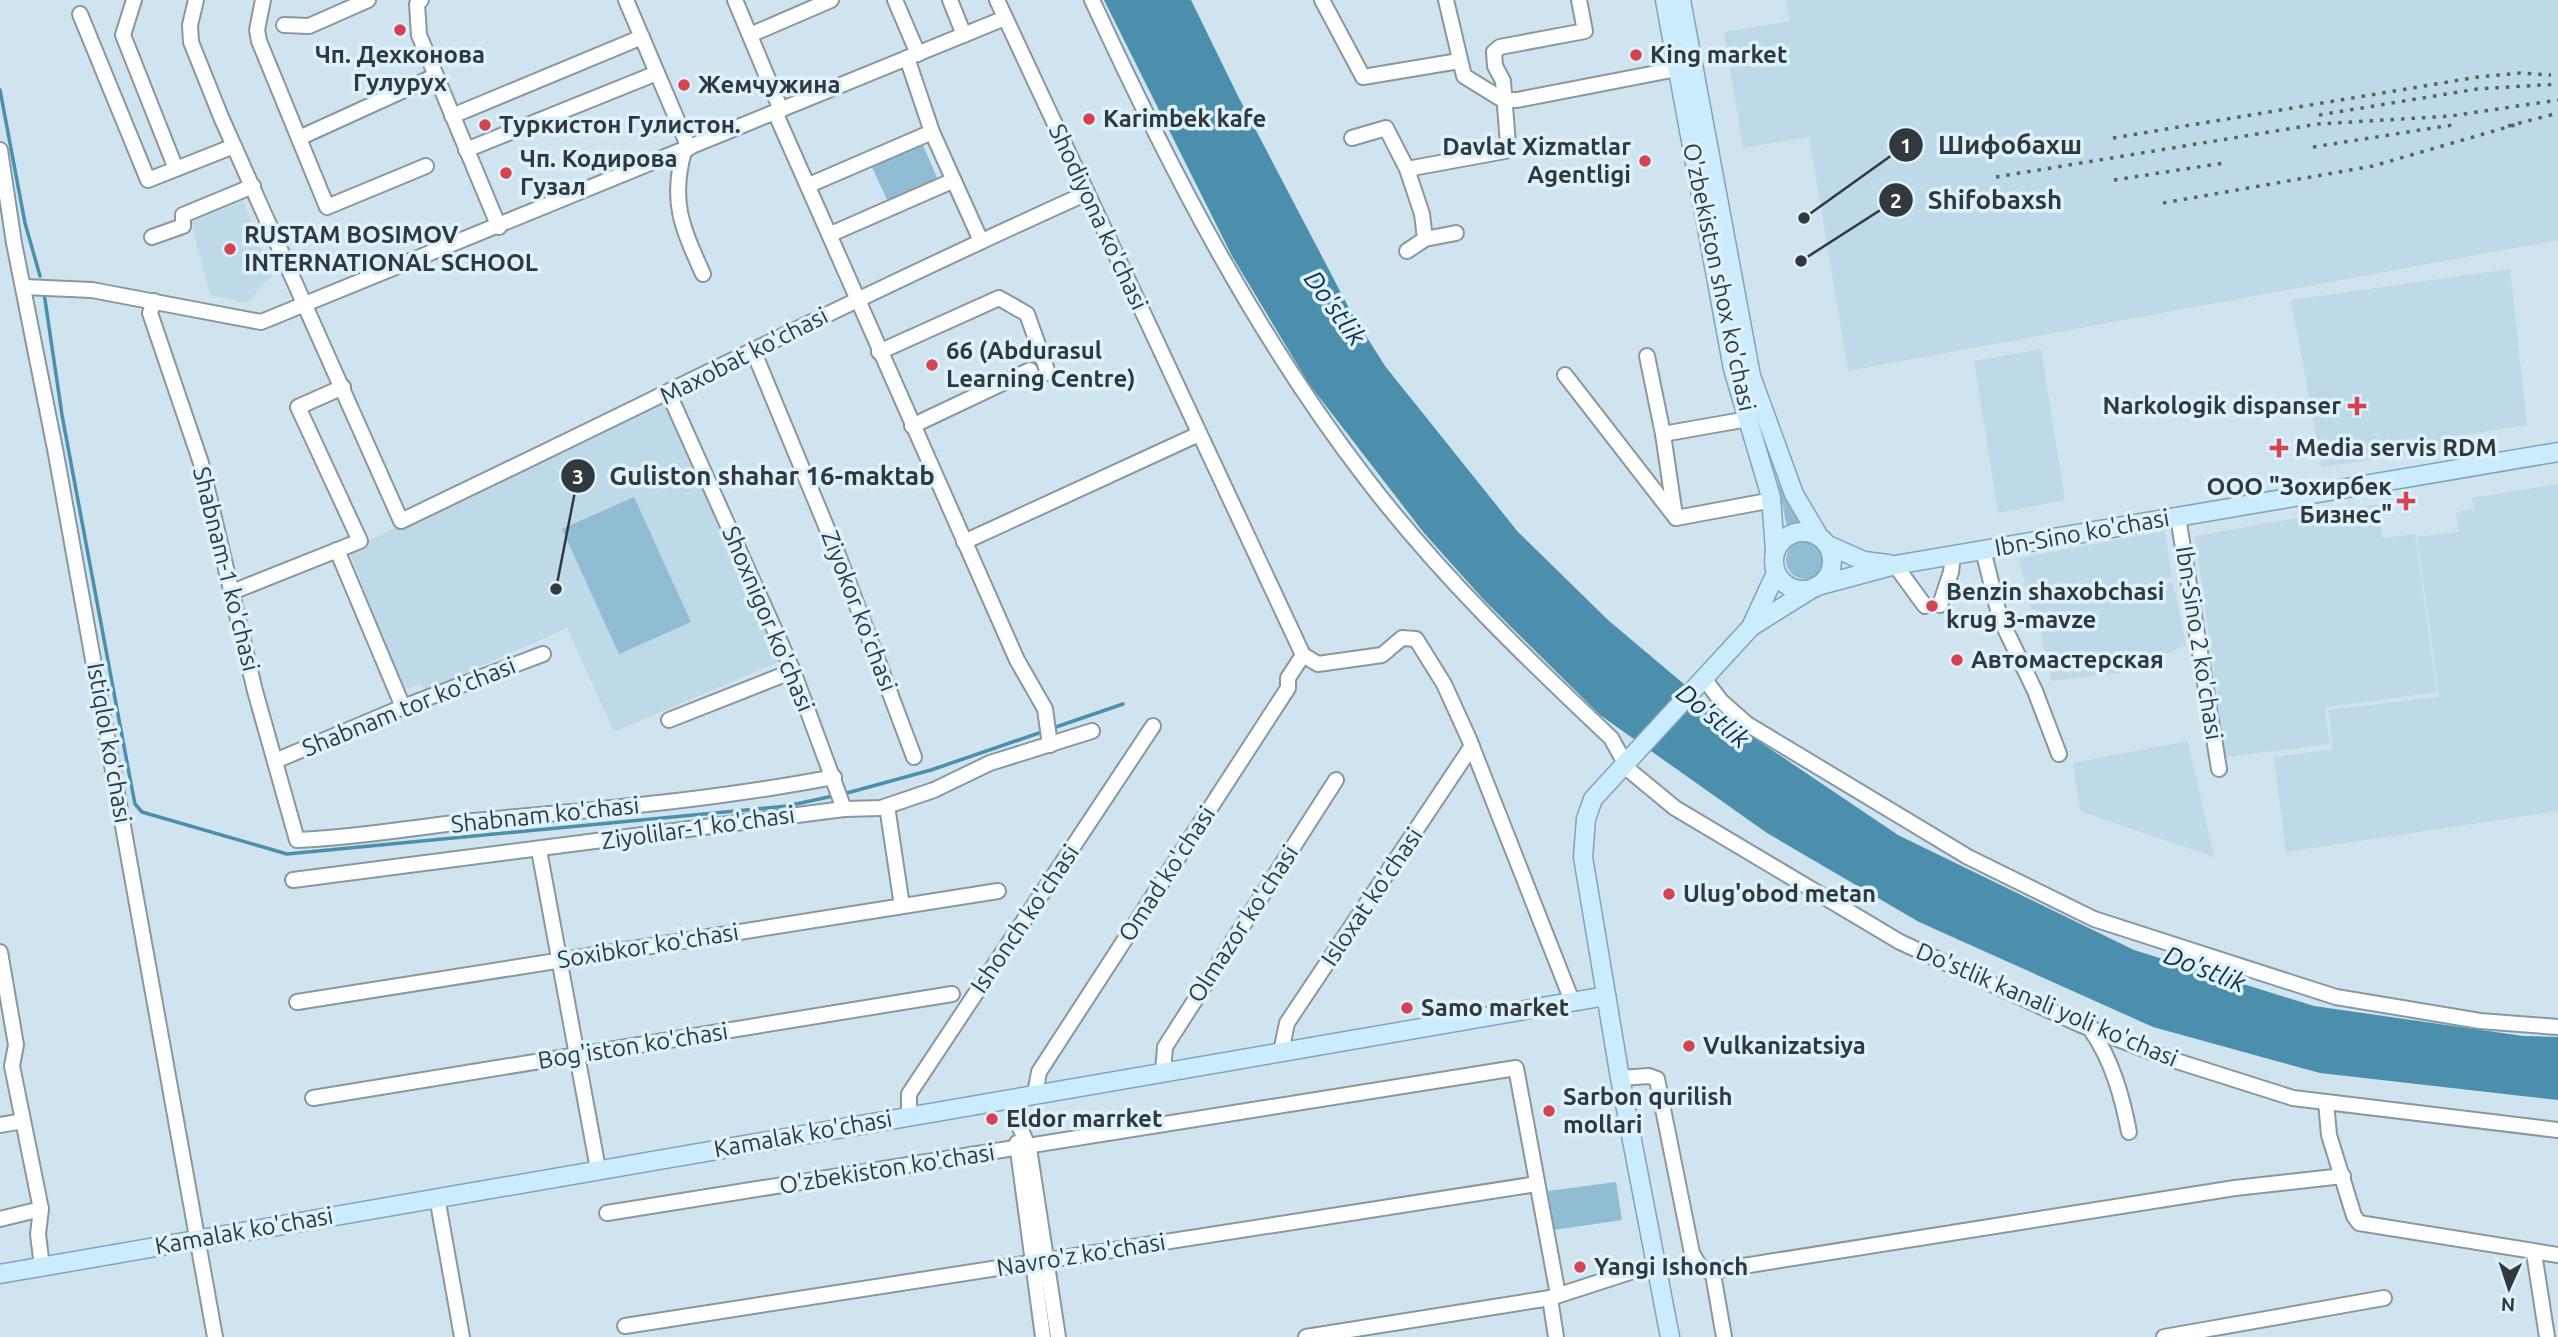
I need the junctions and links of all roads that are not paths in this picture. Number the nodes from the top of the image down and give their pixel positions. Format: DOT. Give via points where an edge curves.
graph roads {
  1 [pos="134,0"];
  2 [pos="196,0"];
  3 [pos="263,0"];
  4 [pos="368,0"];
  5 [pos="421,0"];
  6 [pos="626,0"];
  7 [pos="735,0"];
  8 [pos="831,0"];
  9 [pos="895,0"];
  10 [pos="950,0"];
  11 [pos="997,0"];
  12 [pos="1092,0"];
  13 [pos="1322,0"];
  14 [pos="1446,0"];
  15 [pos="1579,0"];
  16 [pos="1665,0"];
  17 [pos="1681,0"];
  18 [pos="80,14"];
  19 [pos="1005,18"];
  20 [pos="284,25"];
  21 [pos="750,35"];
  22 [pos="964,35"];
  23 [pos="642,37"];
  24 [pos="913,56"];
  25 [pos="1459,61"];
  26 [pos="1677,69"];
  27 [pos="657,73"];
  28 [pos="435,76"];
  29 [pos="1503,100"];
  30 [pos="778,111"];
  31 [pos="452,116"];
  32 [pos="932,132"];
  33 [pos="299,138"];
  34 [pos="1352,138"];
  35 [pos="234,146"];
  36 [pos="686,149"];
  37 [pos="0,150"];
  38 [pos="466,150"];
  39 [pos="426,166"];
  40 [pos="176,169"];
  41 [pos="1407,169"];
  42 [pos="952,181"];
  43 [pos="809,185"];
  44 [pos="253,186"];
  45 [pos="1087,193"];
  46 [pos="499,227"];
  47 [pos="1456,233"];
  48 [pos="831,234"];
  49 [pos="152,237"];
  50 [pos="1425,239"];
  51 [pos="981,241"];
  52 [pos="1406,251"];
  53 [pos="703,274"];
  54 [pos="24,287"];
  55 [pos="856,299"];
  56 [pos="154,301"];
  57 [pos="307,304"];
  58 [pos="753,350"];
  59 [pos="879,352"];
  60 [pos="1647,356"];
  61 [pos="1030,370"];
  62 [pos="1048,373"];
  63 [pos="1564,375"];
  64 [pos="343,387"];
  65 [pos="669,394"];
  66 [pos="1748,419"];
  67 [pos="912,426"];
  68 [pos="1199,434"];
  69 [pos="1663,434"];
  70 [pos="2558,452"];
  71 [pos="1771,497"];
  72 [pos="1676,517"];
  73 [pos="2178,517"];
  74 [pos="1823,540"];
  75 [pos="964,542"];
  76 [pos="337,550"];
  77 [pos="1983,550"];
  78 [pos="1775,551"];
  79 [pos="1953,555"];
  80 [pos="1895,565"];
  81 [pos="1776,573"];
  82 [pos="1815,587"];
  83 [pos="232,593"];
  84 [pos="1940,605"];
  85 [pos="1924,606"];
  86 [pos="1751,627"];
  87 [pos="544,654"];
  88 [pos="1303,655"];
  89 [pos="793,671"];
  90 [pos="1703,682"];
  91 [pos="403,707"];
  92 [pos="668,720"];
  93 [pos="1153,726"];
  94 [pos="1092,731"];
  95 [pos="1050,745"];
  96 [pos="1472,746"];
  97 [pos="2059,754"];
  98 [pos="914,757"];
  99 [pos="275,761"];
  100 [pos="1627,761"];
  101 [pos="2220,769"];
  102 [pos="834,777"];
  103 [pos="1336,779"];
  104 [pos="887,806"];
  105 [pos="844,809"];
  106 [pos="297,840"];
  107 [pos="539,849"];
  108 [pos="293,880"];
  109 [pos="999,891"];
  110 [pos="902,906"];
  111 [pos="0,952"];
  112 [pos="559,960"];
  113 [pos="952,993"];
  114 [pos="1606,996"];
  115 [pos="1572,1001"];
  116 [pos="297,1002"];
  117 [pos="2558,1027"];
  118 [pos="2090,1028"];
  119 [pos="1281,1052"];
  120 [pos="577,1055"];
  121 [pos="6,1067"];
  122 [pos="1163,1072"];
  123 [pos="1620,1078"];
  124 [pos="1035,1094"];
  125 [pos="1016,1097"];
  126 [pos="313,1098"];
  127 [pos="2326,1102"];
  128 [pos="909,1116"];
  129 [pos="23,1121"];
  130 [pos="0,1125"];
  131 [pos="2558,1130"];
  132 [pos="2129,1132"];
  133 [pos="1022,1149"];
  134 [pos="598,1170"];
  135 [pos="2343,1176"];
  136 [pos="1537,1184"];
  137 [pos="437,1197"];
  138 [pos="41,1209"];
  139 [pos="607,1213"];
  140 [pos="0,1219"];
  141 [pos="199,1238"];
  142 [pos="2533,1253"];
  143 [pos="2558,1255"];
  144 [pos="1039,1261"];
  145 [pos="1655,1264"];
  146 [pos="42,1267"];
  147 [pos="1713,1274"];
  148 [pos="0,1275"];
  149 [pos="1554,1297"];
  150 [pos="2384,1298"];
  151 [pos="625,1326"];
  152 [pos="215,1337"];
  153 [pos="463,1337"];
  154 [pos="1043,1337"];
  155 [pos="1058,1337"];
  156 [pos="1306,1337"];
  157 [pos="1556,1337"];
  158 [pos="1670,1337"];
  159 [pos="1724,1337"];
  160 [pos="2164,1337"];
  161 [pos="2547,1337"];
  1 -- 40 [label="street" via="123,35"];
  2 -- 35 [label="street" via="191,42"];
  3 -- 33 [label="street" via="259,41"];
  4 -- 20 [label="street" via="309,26"];
  5 -- 28 [label="street" via="417,5 419,35"];
  6 -- 23 [label="street"];
  7 -- 21 [label="street"];
  8 -- 21 [label="street"];
  9 -- 24 [label="street"];
  10 -- 22 [label="street"];
  11 -- 19 [label="street, Shodiyona ko'chasi"];
  12 -- 100 [label="street, Do'stlik kanali yoli ko'chasi" via="1192,202 1292,374 1368,481 1474,606 1611,738"];
  13 -- 25 [label="street" via="1363,77"];
  14 -- 25 [label="street"];
  15 -- 29 [label="street" via="1585,30 1494,52 1503,80"];
  16 -- 26 [label="main road, O'zbekiston shox ko'chasi"];
  17 -- 74 [label="main road, O'zbekiston shox ko'chasi" via="1751,376 1790,484"];
  18 -- 40 [label="street" via="148,180"];
  19 -- 22 [label="street"];
  19 -- 45 [label="street, Shodiyona ko'chasi"];
  21 -- 30 [label="street"];
  22 -- 24 [label="street"];
  23 -- 27 [label="street"];
  23 -- 31 [label="street"];
  24 -- 30 [label="street"];
  24 -- 32 [label="street"];
  25 -- 29 [label="street" via="1467,79"];
  26 -- 29 [label="street"];
  26 -- 66 [label="main road, O'zbekiston shox ko'chasi" via="1720,305"];
  27 -- 36 [label="street"];
  27 -- 38 [label="street"];
  28 -- 31 [label="street"];
  28 -- 33 [label="street"];
  29 -- 41 [label="street" via="1505,151"];
  30 -- 36 [label="street"];
  30 -- 43 [label="street"];
  31 -- 38 [label="street"];
  32 -- 42 [label="street"];
  32 -- 43 [label="street"];
  33 -- 39 [label="street" via="327,207"];
  34 -- 41 [label="street" via="1386,128"];
  35 -- 40 [label="street"];
  35 -- 44 [label="street"];
  36 -- 46 [label="street"];
  36 -- 53 [label="street" via="677,175 677,204"];
  37 -- 54 [label="street, Istiqlol ko'chasi"];
  38 -- 46 [label="street"];
  41 -- 50 [label="street"];
  42 -- 48 [label="street"];
  42 -- 51 [label="street"];
  43 -- 48 [label="street"];
  44 -- 49 [label="street" via="183,215 183,226"];
  44 -- 57 [label="street"];
  45 -- 51 [label="street, Maxobat ko'chasi"];
  45 -- 68 [label="street, Shodiyona ko'chasi"];
  46 -- 57 [label="street"];
  47 -- 50 [label="street"];
  48 -- 55 [label="street"];
  50 -- 52 [label="street"];
  51 -- 55 [label="street, Maxobat ko'chasi"];
  54 -- 56 [label="street" via="92,290"];
  54 -- 141 [label="street, Istiqlol ko'chasi"];
  55 -- 58 [label="street, Maxobat ko'chasi"];
  55 -- 59 [label="street"];
  56 -- 57 [label="street" via="261,322"];
  56 -- 83 [label="street, Shabnam-1 ko'chasi" via="150,313 201,463"];
  57 -- 64 [label="street"];
  58 -- 65 [label="street, Maxobat ko'chasi"];
  58 -- 98 [label="street, Ziyokor ko'chasi" via="838,555"];
  59 -- 62 [label="street" via="999,298 1027,314"];
  59 -- 67 [label="street"];
  60 -- 69 [label="street"];
  61 -- 67 [label="street"];
  63 -- 72 [label="street"];
  64 -- 65 [label="street, Maxobat ko'chasi" via="401,521"];
  64 -- 76 [label="street" via="298,407 360,541"];
  65 -- 89 [label="street, Shoxnigor ko'chasi"];
  66 -- 69 [label="street"];
  66 -- 71 [label="main road, O'zbekiston shox ko'chasi"];
  67 -- 75 [label="street"];
  68 -- 75 [label="street"];
  68 -- 88 [label="street, Shodiyona ko'chasi"];
  69 -- 72 [label="street"];
  70 -- 73 [label="main road, Ibn-Sino ko'chasi"];
  71 -- 72 [label="street"];
  71 -- 78 [label="main road, O'zbekiston shox ko'chasi"];
  73 -- 77 [label="main road, Ibn-Sino ko'chasi"];
  73 -- 101 [label="street, Ibn-Sino 2 ko'chasi"];
  74 -- 78 [label="main road" via="1808,531 1788,535"];
  74 -- 80 [label="main road" via="1864,561"];
  74 -- 82 [label="main road" via="1832,564 1830,573"];
  75 -- 95 [label="street" via="1017,660 1045,709"];
  76 -- 83 [label="street"];
  76 -- 91 [label="street"];
  77 -- 79 [label="main road, Ibn-Sino ko'chasi"];
  77 -- 97 [label="street" via="2000,618"];
  78 -- 81 [label="main road"];
  79 -- 80 [label="main road, Ibn-Sino ko'chasi"];
  79 -- 84 [label="street"];
  80 -- 82 [label="main road"];
  80 -- 85 [label="street"];
  81 -- 82 [label="main road" via="1791,588"];
  81 -- 86 [label="main road"];
  82 -- 86 [label="main road"];
  83 -- 99 [label="street, Shabnam-1 ko'chasi"];
  86 -- 90 [label="main road"];
  87 -- 91 [label="street, Shabnam tor ko'chasi"];
  88 -- 96 [label="street" via="1318,664 1331,663 1382,655 1402,638 1416,639 1444,684"];
  88 -- 124 [label="street, Omad ko'chasi" via="1288,678 1288,688 1039,1072"];
  89 -- 92 [label="street"];
  89 -- 102 [label="street, Shoxnigor ko'chasi"];
  90 -- 100 [label="main road"];
  90 -- 117 [label="street" via="1747,724 1968,857 2094,919 2336,997 2480,1021"];
  91 -- 99 [label="street, Shabnam tor ko'chasi"];
  93 -- 128 [label="street, Ishonch ko'chasi" via="909,1094"];
  94 -- 95 [label="street, Ziyolilar-1 ko'chasi"];
  95 -- 104 [label="street, Ziyolilar-1 ko'chasi" via="990,763"];
  96 -- 115 [label="street"];
  96 -- 119 [label="street, Isloxat ko'chasi" via="1287,1023"];
  99 -- 106 [label="street, Shabnam-1 ko'chasi"];
  100 -- 114 [label="main road" via="1593,799 1583,841"];
  100 -- 118 [label="street, Do'stlik kanali yoli ko'chasi" via="1675,808 1900,942"];
  102 -- 105 [label="street, Shoxnigor ko'chasi"];
  102 -- 106 [label="street, Shabnam ko'chasi" via="667,803"];
  103 -- 122 [label="street, Olmazor ko'chasi" via="1165,1047"];
  104 -- 105 [label="street, Ziyolilar-1 ko'chasi"];
  104 -- 110 [label="street"];
  105 -- 107 [label="street, Ziyolilar-1 ko'chasi"];
  107 -- 108 [label="street, Ziyolilar-1 ko'chasi"];
  107 -- 112 [label="street"];
  109 -- 110 [label="street, Soxibkor ko'chasi"];
  110 -- 112 [label="street, Soxibkor ko'chasi"];
  111 -- 121 [label="street" via="16,1045"];
  112 -- 116 [label="street, Soxibkor ko'chasi"];
  112 -- 120 [label="street"];
  113 -- 120 [label="street, Bog'iston ko'chasi"];
  114 -- 115 [label="main road, Kamalak ko'chasi"];
  114 -- 123 [label="main road"];
  115 -- 119 [label="main road, Kamalak ko'chasi"];
  118 -- 127 [label="street, Do'stlik kanali yoli ko'chasi" via="2293,1098"];
  118 -- 132 [label="street" via="2103,1047"];
  119 -- 122 [label="main road, Kamalak ko'chasi"];
  120 -- 126 [label="street, Bog'iston ko'chasi"];
  120 -- 134 [label="street"];
  121 -- 129 [label="street"];
  122 -- 124 [label="main road, Kamalak ko'chasi"];
  123 -- 145 [label="main road"];
  123 -- 147 [label="street" via="1657,1079 1692,1253 1699,1265"];
  124 -- 125 [label="main road, Kamalak ko'chasi"];
  125 -- 128 [label="main road, Kamalak ko'chasi"];
  125 -- 133 [label="street"];
  127 -- 131 [label="street, Do'stlik kanali yoli ko'chasi"];
  127 -- 135 [label="street" via="2329,1135"];
  128 -- 134 [label="main road, Kamalak ko'chasi"];
  129 -- 130 [label="street"];
  129 -- 138 [label="street"];
  133 -- 136 [label="street, O'zbekiston ko'chasi" via="1516,1068"];
  133 -- 139 [label="street, O'zbekiston ko'chasi"];
  133 -- 144 [label="street"];
  134 -- 137 [label="main road, Kamalak ko'chasi"];
  135 -- 142 [label="street" via="2359,1223"];
  135 -- 147 [label="street" via="2235,1188"];
  136 -- 144 [label="street, Navro'z ko'chasi"];
  136 -- 149 [label="street"];
  137 -- 141 [label="main road, Kamalak ko'chasi"];
  137 -- 153 [label="street"];
  138 -- 140 [label="street"];
  138 -- 146 [label="street"];
  141 -- 146 [label="main road, Kamalak ko'chasi"];
  141 -- 152 [label="street, Istiqlol ko'chasi"];
  142 -- 143 [label="street"];
  142 -- 161 [label="street"];
  144 -- 151 [label="street, Navro'z ko'chasi"];
  144 -- 154 [label="street"];
  144 -- 155 [label="street"];
  145 -- 149 [label="street"];
  145 -- 158 [label="main road"];
  146 -- 148 [label="main road, Kamalak ko'chasi"];
  147 -- 159 [label="street"];
  149 -- 156 [label="street"];
  149 -- 157 [label="street"];
  150 -- 160 [label="street"];
}
